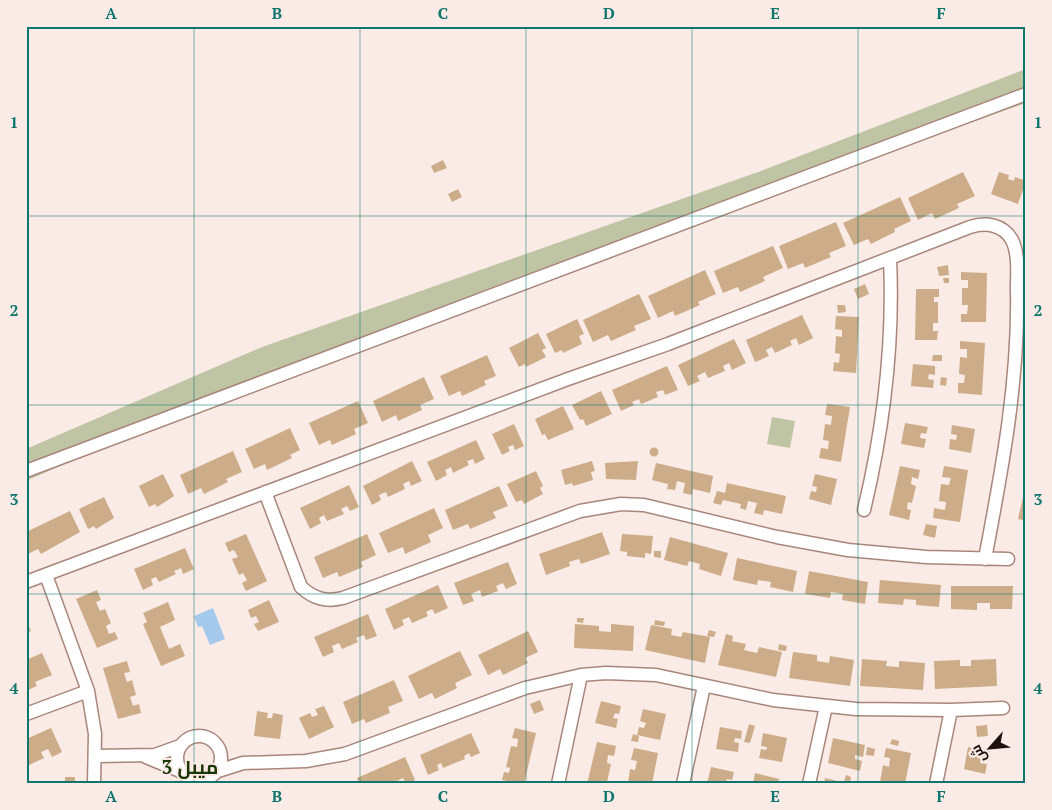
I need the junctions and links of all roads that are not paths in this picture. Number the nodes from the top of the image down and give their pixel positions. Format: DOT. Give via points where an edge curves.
graph roads {
  1 [pos="1026,94"];
  2 [pos="890,259"];
  3 [pos="26,470"];
  4 [pos="266,492"];
  5 [pos="864,510"];
  6 [pos="985,559"];
  7 [pos="1008,559"];
  8 [pos="46,575"];
  9 [pos="26,582"];
  10 [pos="581,675"];
  11 [pos="704,686"];
  12 [pos="88,691"];
  13 [pos="826,706"];
  14 [pos="1003,708"];
  15 [pos="951,710"];
  16 [pos="26,714"];
  17 [pos="180,746"];
  18 [pos="220,750"];
  19 [pos="95,756"];
  20 [pos="144,756"];
  21 [pos="252,762"];
  22 [pos="184,777"];
  23 [pos="211,778"];
  24 [pos="94,784"];
  25 [pos="558,784"];
  26 [pos="683,784"];
  27 [pos="810,784"];
  28 [pos="936,784"];
  1 -- 3 [label="street"];
  2 -- 4 [label="street"];
  2 -- 5 [label="street" via="891,334 887,390"];
  2 -- 6 [label="street" via="979,224 1005,231 1015,247 1016,372"];
  4 -- 6 [label="street" via="302,586 321,600 343,598 580,510 621,504 666,508 777,537 848,550"];
  4 -- 8 [label="street"];
  6 -- 7 [label="street"];
  8 -- 9 [label="street"];
  8 -- 12 [label="street"];
  10 -- 11 [label="street" via="649,675"];
  10 -- 21 [label="street" via="526,688 345,754 306,761"];
  10 -- 25 [label="street"];
  11 -- 13 [label="street" via="773,700"];
  11 -- 26 [label="street"];
  12 -- 16 [label="street"];
  12 -- 19 [label="street"];
  13 -- 15 [label="street"];
  13 -- 27 [label="street"];
  14 -- 15 [label="street"];
  15 -- 28 [label="street"];
  17 -- 18 [label="street" via="185,740 199,736 212,740"];
  17 -- 20 [label="street"];
  17 -- 22 [label="street" via="177,756"];
  18 -- 21 [label="street"];
  18 -- 23 [label="street" via="222,758"];
  19 -- 20 [label="street"];
  19 -- 24 [label="street"];
  20 -- 22 [label="street" via="166,763"];
  21 -- 23 [label="street" via="234,764"];
  22 -- 23 [label="street" via="199,781"];
}
